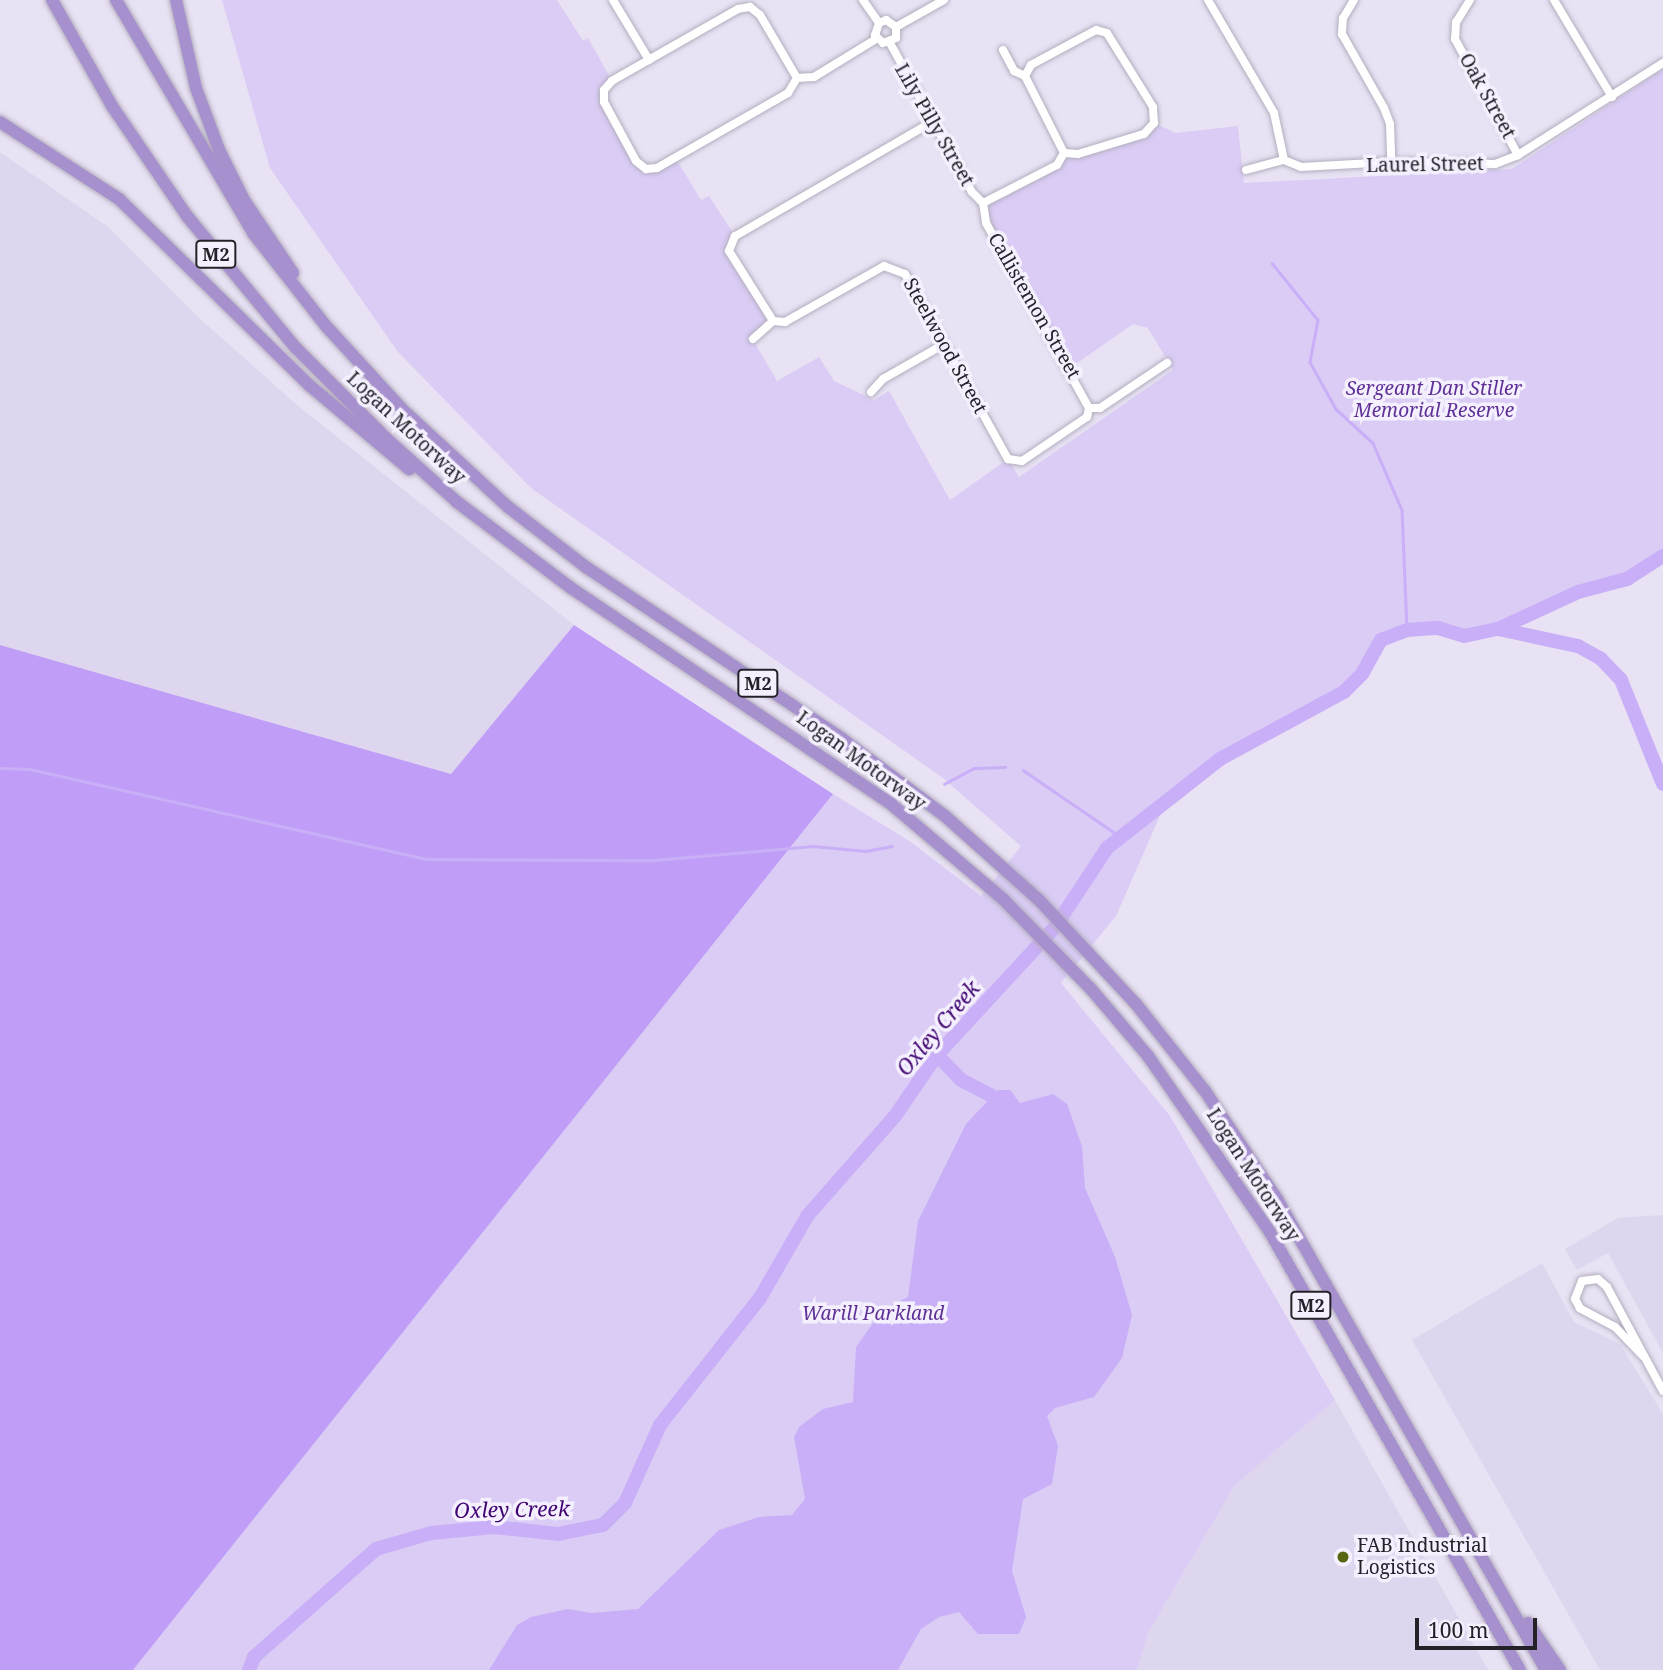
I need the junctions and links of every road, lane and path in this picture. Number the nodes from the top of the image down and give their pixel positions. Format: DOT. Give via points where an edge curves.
graph roads {
  1 [pos="51,0"];
  2 [pos="116,0"];
  3 [pos="176,0"];
  4 [pos="613,0"];
  5 [pos="863,0"];
  6 [pos="944,0"];
  7 [pos="1208,0"];
  8 [pos="1354,0"];
  9 [pos="1470,0"];
  10 [pos="1553,0"];
  11 [pos="878,23"];
  12 [pos="896,27"];
  13 [pos="876,39"];
  14 [pos="890,43"];
  15 [pos="1003,50"];
  16 [pos="649,60"];
  17 [pos="1663,63"];
  18 [pos="1026,76"];
  19 [pos="797,78"];
  20 [pos="1612,97"];
  21 [pos="0,122"];
  22 [pos="932,122"];
  23 [pos="1064,153"];
  24 [pos="1518,155"];
  25 [pos="1284,160"];
  26 [pos="1391,162"];
  27 [pos="1246,170"];
  28 [pos="983,203"];
  29 [pos="773,321"];
  30 [pos="753,340"];
  31 [pos="944,344"];
  32 [pos="344,347"];
  33 [pos="1167,363"];
  34 [pos="871,392"];
  35 [pos="1089,408"];
  36 [pos="424,474"];
  37 [pos="1644,1357"];
  38 [pos="1663,1391"];
  39 [pos="1515,1615"];
  40 [pos="1520,1670"];
  41 [pos="1546,1670"];
  42 [pos="1560,1670"];
  1 -- 36 [label="highway, Logan Motorway / M2" via="135,141 210,246 296,348"];
  2 -- 32 [label="highway, Logan Motorway / M2" via="235,206"];
  3 -- 32 [label="highway" via="196,88 231,175 272,244 335,326"];
  4 -- 16 [label="street"];
  5 -- 11 [label="street"];
  6 -- 12 [label="street"];
  7 -- 25 [label="street" via="1274,113"];
  8 -- 26 [label="street" via="1343,18 1342,34 1384,108 1390,124"];
  9 -- 24 [label="street, Oak Street" via="1456,22 1455,39"];
  10 -- 20 [label="street"];
  11 -- 12 [label="street" via="886,20"];
  11 -- 13 [label="street"];
  12 -- 14 [label="street" via="897,36"];
  13 -- 14 [label="street"];
  13 -- 19 [label="street" via="814,77"];
  14 -- 22 [label="street, Lily Pilly Street"];
  15 -- 18 [label="street" via="1014,71"];
  16 -- 19 [label="street" via="738,9 750,7 760,15"];
  16 -- 19 [label="street" via="604,90 604,102 636,161 646,169 788,93"];
  17 -- 20 [label="street, Laurel Street"];
  18 -- 23 [label="street"];
  18 -- 23 [label="street" via="1031,65 1097,30 1115,40 1153,107 1154,123 1144,134 1078,154"];
  20 -- 24 [label="street, Laurel Street"];
  21 -- 36 [label="highway" via="119,199 309,386 406,467"];
  22 -- 28 [label="street, Lily Pilly Street"];
  22 -- 29 [label="street" via="735,236 729,251"];
  23 -- 28 [label="street" via="1058,165"];
  24 -- 26 [label="street, Laurel Street" via="1495,164"];
  25 -- 26 [label="street, Laurel Street" via="1301,167"];
  25 -- 27 [label="street, Laurel Street"];
  28 -- 35 [label="street, Callistemon Street" via="986,223"];
  29 -- 30 [label="street, Steelwood Street"];
  29 -- 31 [label="street, Steelwood Street" via="785,322 884,266 896,267 905,274"];
  31 -- 34 [label="street" via="883,379"];
  31 -- 35 [label="street, Steelwood Street" via="1008,459 1022,461 1087,417"];
  32 -- 39 [label="highway, Logan Motorway / M2" via="437,444 545,536 876,762 1003,866 1091,952 1185,1064 1256,1165"];
  33 -- 35 [label="street" via="1100,408"];
  36 -- 40 [label="highway, Logan Motorway / M2" via="562,582 891,803 986,884 1074,970 1148,1056 1268,1229"];
  37 -- 37 [label="street" via="1615,1327 1580,1308 1575,1299 1582,1282 1598,1279 1607,1287"];
  37 -- 38 [label="street"];
  39 -- 41 [label="highway, Logan Motorway / M2"];
  39 -- 42 [label="highway" via="1529,1623"];
}
